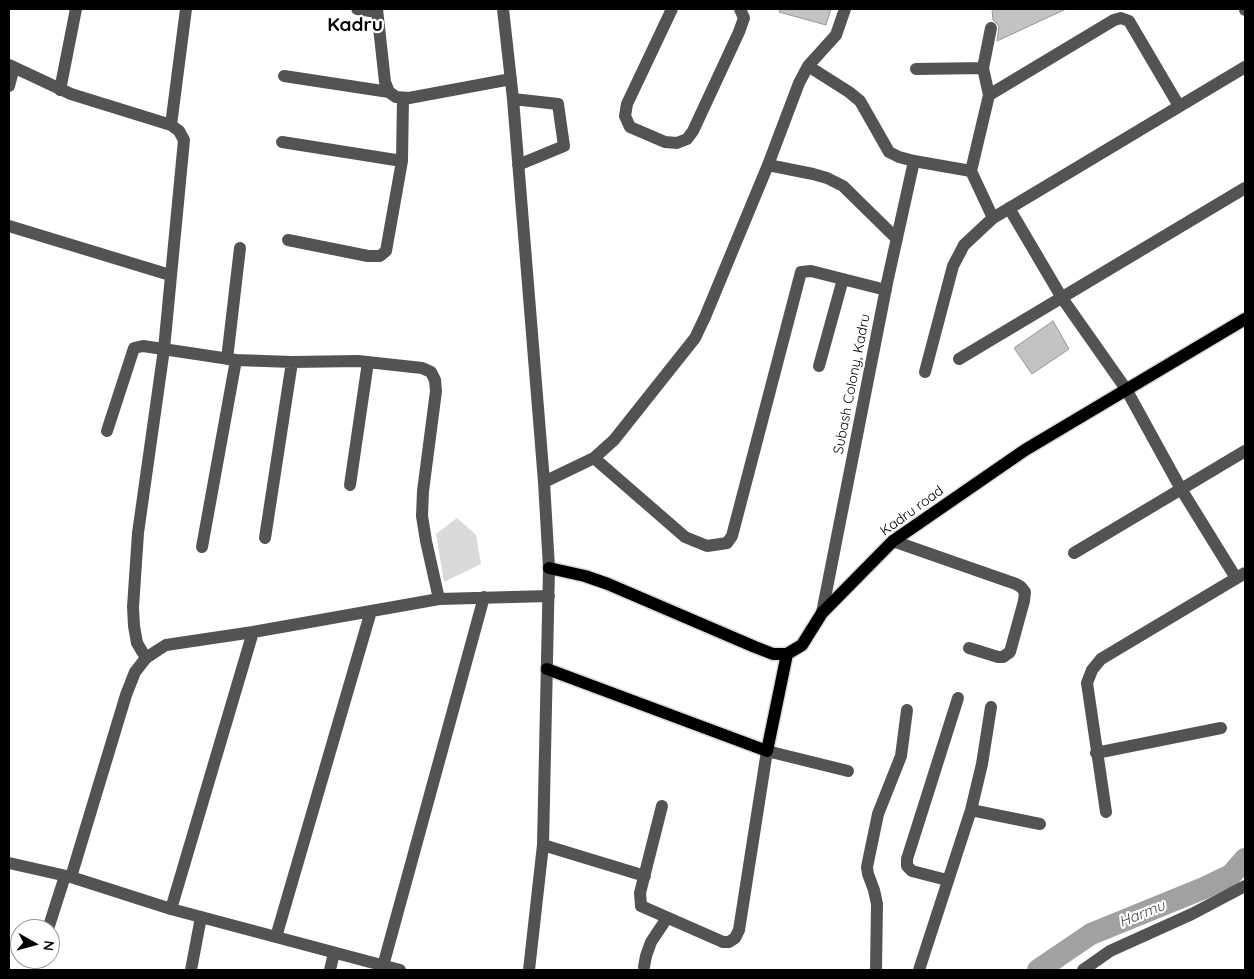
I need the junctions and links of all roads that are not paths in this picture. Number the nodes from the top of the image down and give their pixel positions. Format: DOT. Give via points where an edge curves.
graph roads {
  1 [pos="76,9"];
  2 [pos="186,9"];
  3 [pos="357,9"];
  4 [pos="503,9"];
  5 [pos="672,9"];
  6 [pos="740,9"];
  7 [pos="845,9"];
  8 [pos="377,10"];
  9 [pos="991,28"];
  10 [pos="11,66"];
  11 [pos="808,66"];
  12 [pos="1245,67"];
  13 [pos="983,68"];
  14 [pos="916,69"];
  15 [pos="284,76"];
  16 [pos="511,78"];
  17 [pos="9,86"];
  18 [pos="60,90"];
  19 [pos="389,92"];
  20 [pos="989,95"];
  21 [pos="403,98"];
  22 [pos="513,99"];
  23 [pos="1179,106"];
  24 [pos="171,125"];
  25 [pos="282,142"];
  26 [pos="402,161"];
  27 [pos="914,161"];
  28 [pos="518,164"];
  29 [pos="768,165"];
  30 [pos="971,171"];
  31 [pos="1245,188"];
  32 [pos="1009,208"];
  33 [pos="993,218"];
  34 [pos="9,226"];
  35 [pos="897,239"];
  36 [pos="288,240"];
  37 [pos="240,248"];
  38 [pos="170,275"];
  39 [pos="843,279"];
  40 [pos="886,290"];
  41 [pos="1062,298"];
  42 [pos="1245,319"];
  43 [pos="164,349"];
  44 [pos="959,359"];
  45 [pos="231,360"];
  46 [pos="292,362"];
  47 [pos="368,362"];
  48 [pos="819,366"];
  49 [pos="925,372"];
  50 [pos="1126,390"];
  51 [pos="107,431"];
  52 [pos="1245,450"];
  53 [pos="594,458"];
  54 [pos="544,482"];
  55 [pos="350,485"];
  56 [pos="1181,489"];
  57 [pos="265,538"];
  58 [pos="893,541"];
  59 [pos="202,546"];
  60 [pos="1074,553"];
  61 [pos="549,568"];
  62 [pos="1241,576"];
  63 [pos="549,596"];
  64 [pos="484,597"];
  65 [pos="439,599"];
  66 [pos="370,611"];
  67 [pos="822,613"];
  68 [pos="253,632"];
  69 [pos="969,648"];
  70 [pos="786,654"];
  71 [pos="146,658"];
  72 [pos="547,668"];
  73 [pos="958,698"];
  74 [pos="991,707"];
  75 [pos="907,710"];
  76 [pos="1221,728"];
  77 [pos="767,751"];
  78 [pos="1096,753"];
  79 [pos="848,771"];
  80 [pos="662,806"];
  81 [pos="971,810"];
  82 [pos="1106,812"];
  83 [pos="1040,824"];
  84 [pos="543,845"];
  85 [pos="9,862"];
  86 [pos="644,876"];
  87 [pos="68,877"];
  88 [pos="947,880"];
  89 [pos="1245,886"];
  90 [pos="171,909"];
  91 [pos="201,917"];
  92 [pos="667,918"];
  93 [pos="52,919"];
  94 [pos="276,937"];
  95 [pos="334,953"];
  96 [pos="383,966"];
  97 [pos="644,967"];
  98 [pos="191,970"];
  99 [pos="330,970"];
  100 [pos="400,970"];
  101 [pos="530,970"];
  102 [pos="876,970"];
  103 [pos="919,970"];
  104 [pos="1083,970"];
  1 -- 18 [label="street"];
  2 -- 24 [label="street"];
  3 -- 8 [label="street"];
  4 -- 16 [label="street"];
  5 -- 6 [label="street" via="627,104 625,116 630,127 664,142 677,143 687,139 693,131 739,32 744,18"];
  7 -- 11 [label="street" via="836,35"];
  8 -- 19 [label="street" via="385,82"];
  9 -- 13 [label="street"];
  10 -- 17 [label="street"];
  10 -- 18 [label="street"];
  11 -- 27 [label="street" via="860,101 889,152"];
  11 -- 29 [label="street"];
  12 -- 23 [label="street"];
  13 -- 14 [label="street"];
  13 -- 20 [label="street"];
  15 -- 19 [label="street"];
  16 -- 21 [label="street"];
  16 -- 22 [label="street"];
  18 -- 24 [label="street"];
  19 -- 21 [label="street"];
  20 -- 23 [label="street" via="1121,18 1129,22"];
  20 -- 30 [label="street"];
  21 -- 26 [label="street"];
  22 -- 28 [label="street"];
  22 -- 28 [label="street" via="558,104 564,146"];
  23 -- 32 [label="street"];
  24 -- 38 [label="street" via="184,140"];
  25 -- 26 [label="street"];
  26 -- 36 [label="street" via="389,240 380,256"];
  27 -- 30 [label="street"];
  27 -- 35 [label="street, Subash Colony, Kadru"];
  28 -- 54 [label="street"];
  29 -- 35 [label="street" via="813,174 843,186"];
  29 -- 53 [label="street" via="695,338 614,440"];
  30 -- 33 [label="street"];
  31 -- 41 [label="street"];
  32 -- 33 [label="street"];
  32 -- 41 [label="street"];
  33 -- 49 [label="street" via="964,245 953,266"];
  34 -- 38 [label="street"];
  35 -- 40 [label="street, Subash Colony, Kadru"];
  37 -- 45 [label="street"];
  38 -- 43 [label="street"];
  39 -- 40 [label="street"];
  39 -- 48 [label="street"];
  39 -- 53 [label="street" via="806,270 798,278 732,536 727,543 707,546 685,537"];
  40 -- 67 [label="street, Subash Colony, Kadru"];
  41 -- 44 [label="street"];
  41 -- 50 [label="street"];
  42 -- 50 [label="main road, Kadru road"];
  43 -- 45 [label="street"];
  43 -- 51 [label="street" via="134,348"];
  43 -- 71 [label="street" via="142,500 132,607 137,642"];
  45 -- 46 [label="street"];
  45 -- 59 [label="street"];
  46 -- 47 [label="street"];
  46 -- 57 [label="street"];
  47 -- 55 [label="street"];
  47 -- 65 [label="street" via="422,368 431,372 435,380 422,516"];
  50 -- 56 [label="street"];
  50 -- 58 [label="main road, Kadru road" via="1025,450"];
  52 -- 56 [label="street"];
  53 -- 54 [label="street"];
  54 -- 61 [label="street"];
  56 -- 60 [label="street"];
  56 -- 62 [label="street"];
  58 -- 67 [label="main road, Kadru road"];
  58 -- 69 [label="street" via="1016,584 1025,592 1007,655 998,657"];
  61 -- 63 [label="street"];
  61 -- 70 [label="main road" via="608,584 755,647 773,654"];
  62 -- 78 [label="street" via="1096,665 1087,683"];
  63 -- 64 [label="street"];
  63 -- 72 [label="street"];
  64 -- 65 [label="street"];
  64 -- 96 [label="street"];
  65 -- 66 [label="street"];
  66 -- 68 [label="street"];
  66 -- 94 [label="street"];
  67 -- 70 [label="main road, Kadru road" via="802,645"];
  68 -- 71 [label="street" via="166,645"];
  68 -- 90 [label="street"];
  70 -- 77 [label="main road"];
  71 -- 87 [label="street" via="135,672 126,695"];
  72 -- 77 [label="main road"];
  72 -- 84 [label="street"];
  73 -- 88 [label="street" via="907,859 907,866 912,871"];
  74 -- 81 [label="street"];
  75 -- 102 [label="street" via="901,756 878,814 867,867 877,904"];
  76 -- 78 [label="street"];
  77 -- 79 [label="street"];
  77 -- 92 [label="street" via="739,930 735,938 723,942"];
  78 -- 82 [label="street"];
  80 -- 86 [label="street"];
  81 -- 83 [label="street"];
  81 -- 88 [label="street"];
  84 -- 86 [label="street"];
  84 -- 101 [label="street"];
  85 -- 87 [label="street"];
  86 -- 92 [label="street" via="641,906"];
  87 -- 90 [label="street"];
  87 -- 93 [label="street"];
  88 -- 103 [label="street"];
  89 -- 104 [label="street" via="1110,951"];
  90 -- 91 [label="street"];
  91 -- 94 [label="street"];
  91 -- 98 [label="street"];
  92 -- 97 [label="street" via="651,942"];
  94 -- 95 [label="street"];
  95 -- 96 [label="street"];
  95 -- 99 [label="street"];
  96 -- 100 [label="street"];
}
